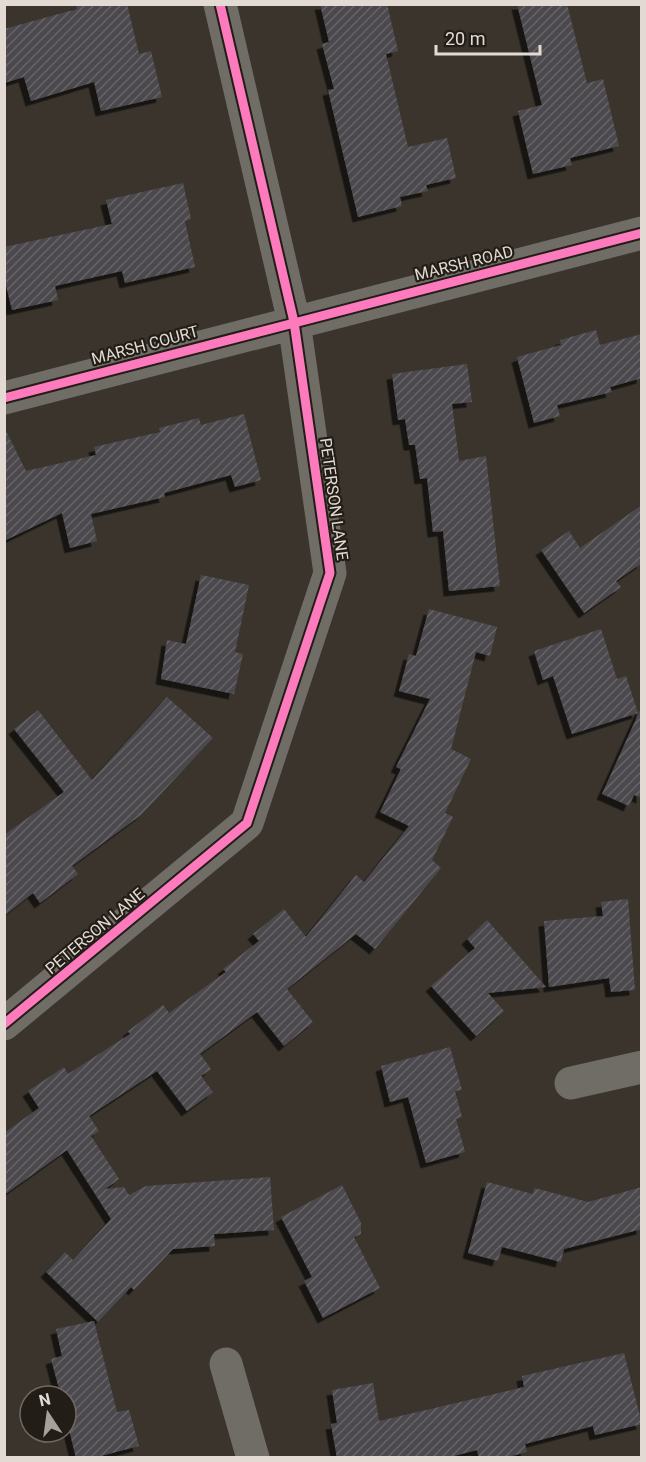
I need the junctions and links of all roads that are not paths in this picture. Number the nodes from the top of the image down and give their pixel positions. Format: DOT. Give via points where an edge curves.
graph roads {
  1 [pos="220,4"];
  2 [pos="642,234"];
  3 [pos="294,322"];
  4 [pos="4,398"];
  5 [pos="4,1024"];
  6 [pos="642,1067"];
  7 [pos="571,1083"];
  8 [pos="226,1364"];
  9 [pos="253,1458"];
  1 -- 3 [label="street, PETERSON LANE"];
  2 -- 3 [label="street, MARSH ROAD"];
  3 -- 4 [label="street, MARSH COURT"];
  3 -- 5 [label="street, PETERSON LANE" via="330,573 247,823"];
  6 -- 7 [label="street"];
  8 -- 9 [label="street"];
}
